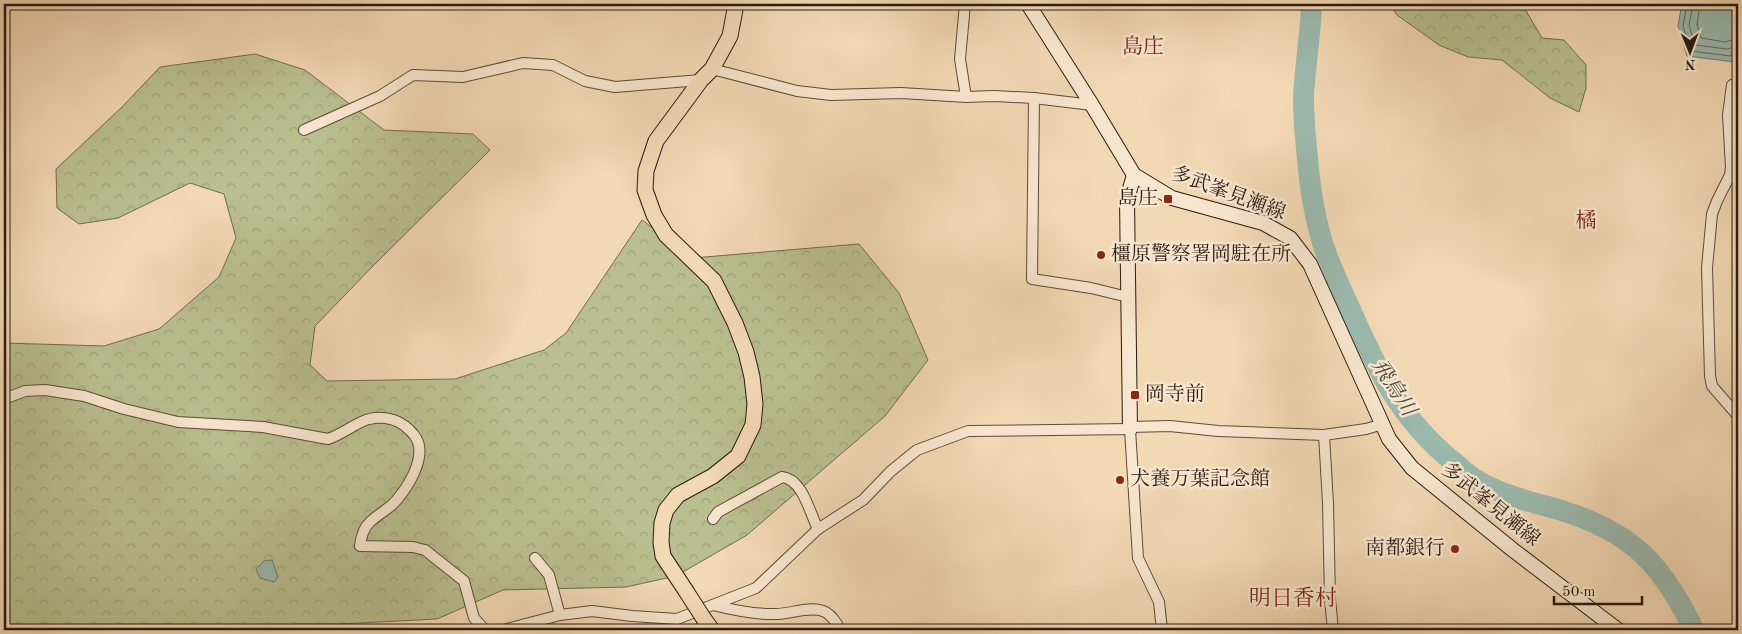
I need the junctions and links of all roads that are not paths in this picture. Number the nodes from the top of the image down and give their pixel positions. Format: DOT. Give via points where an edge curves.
graph roads {
  1 [pos="736,4"];
  2 [pos="964,4"];
  3 [pos="1028,4"];
  4 [pos="706,75"];
  5 [pos="1732,85"];
  6 [pos="966,97"];
  7 [pos="1034,98"];
  8 [pos="1092,105"];
  9 [pos="304,130"];
  10 [pos="1134,175"];
  11 [pos="1128,297"];
  12 [pos="4,399"];
  13 [pos="1738,416"];
  14 [pos="1382,424"];
  15 [pos="1130,428"];
  16 [pos="1324,435"];
  17 [pos="713,520"];
  18 [pos="818,529"];
  19 [pos="535,558"];
  20 [pos="713,605"];
  21 [pos="560,615"];
  22 [pos="708,625"];
  23 [pos="485,630"];
  24 [pos="503,630"];
  25 [pos="836,630"];
  26 [pos="1162,630"];
  27 [pos="1333,630"];
  28 [pos="1618,630"];
  1 -- 4 [label="main road" via="730,36"];
  2 -- 6 [label="street" via="960,59"];
  3 -- 8 [label="main road, 多武峯見瀬線"];
  4 -- 6 [label="street" via="832,95 901,93"];
  4 -- 9 [label="street" via="615,87 585,81 553,65 523,63 464,77 413,75 380,96"];
  4 -- 22 [label="main road, bridge" via="656,141 646,171 645,190 666,236 714,282 735,323 752,377 753,425 738,456 713,476 678,495 666,510 662,524 663,556"];
  5 -- 13 [label="street" via="1728,115 1730,175 1712,214 1708,268 1712,386"];
  6 -- 7 [label="street"];
  7 -- 8 [label="street"];
  7 -- 11 [label="street" via="1032,279"];
  8 -- 10 [label="main road, 多武峯見瀬線"];
  10 -- 11 [label="main road" via="1127,199"];
  10 -- 14 [label="main road, 多武峯見瀬線" via="1172,198 1263,223 1290,238 1310,264"];
  11 -- 15 [label="main road"];
  12 -- 23 [label="street" via="25,391 45,390 84,396 178,422 263,427 328,439 368,419 391,418 407,426 419,441 419,461 399,498 369,522 362,533 360,546 425,550 464,581 474,618"];
  14 -- 16 [label="street"];
  14 -- 28 [label="main road, 多武峯見瀬線" via="1389,439 1412,468 1512,550"];
  15 -- 16 [label="street" via="1170,426"];
  15 -- 18 [label="street" via="968,431 917,450 862,500"];
  15 -- 26 [label="street" via="1138,558 1159,602"];
  16 -- 27 [label="street"];
  17 -- 18 [label="street" via="718,512 782,478 788,478 807,501"];
  18 -- 20 [label="street" via="756,588"];
  19 -- 21 [label="street" via="549,575"];
  20 -- 21 [label="street" via="677,619 592,611"];
  20 -- 25 [label="street" via="775,615 822,610 832,616 837,624"];
  21 -- 24 [label="street"];
}
